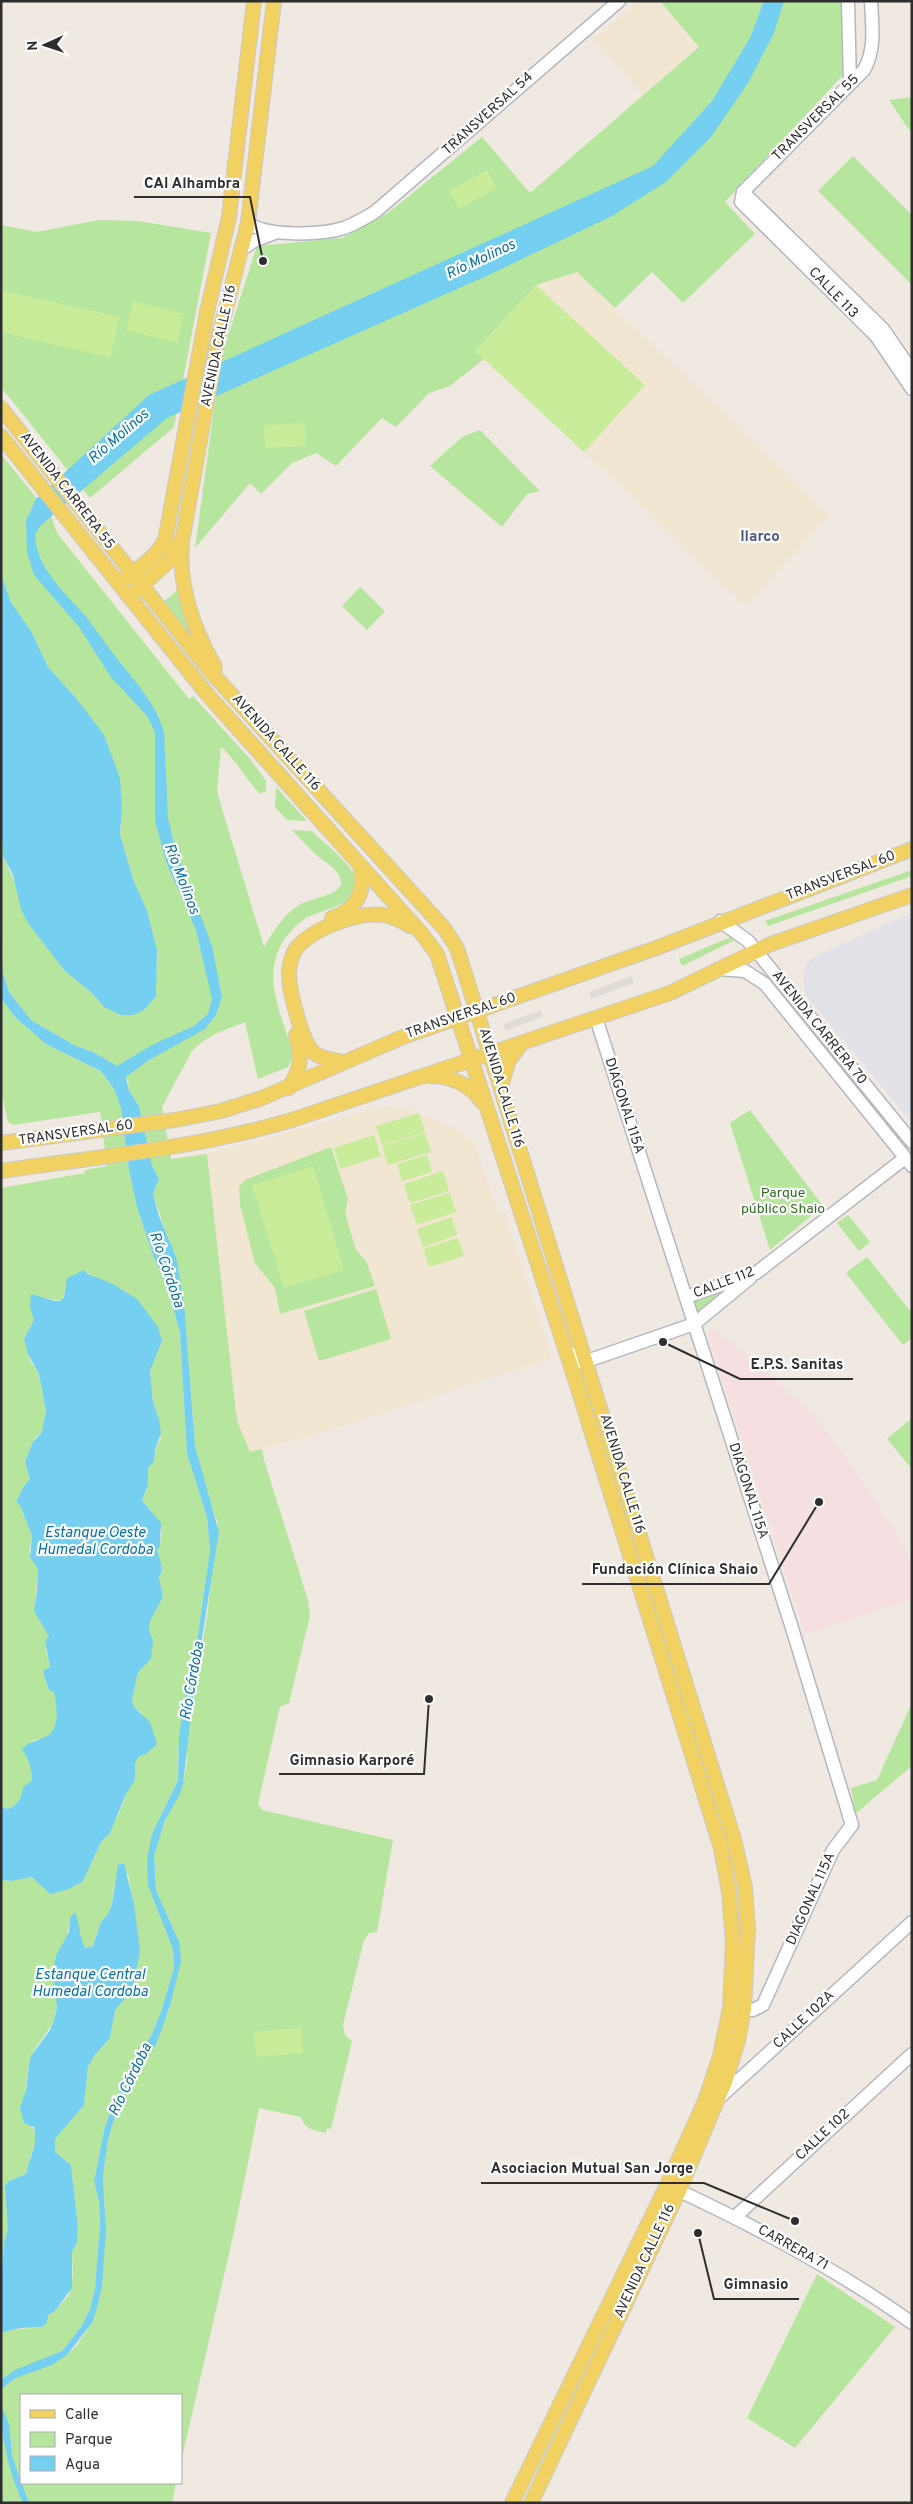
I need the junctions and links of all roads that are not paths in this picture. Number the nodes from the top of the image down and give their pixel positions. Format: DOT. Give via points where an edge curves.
graph roads {
  1 [pos="254,1"];
  2 [pos="274,1"];
  3 [pos="619,1"];
  4 [pos="848,1"];
  5 [pos="871,1"];
  6 [pos="850,84"];
  7 [pos="743,192"];
  8 [pos="248,223"];
  9 [pos="277,233"];
  10 [pos="242,249"];
  11 [pos="880,333"];
  12 [pos="912,371"];
  13 [pos="912,389"];
  14 [pos="1,408"];
  15 [pos="1,436"];
  16 [pos="183,536"];
  17 [pos="132,573"];
  18 [pos="118,584"];
  19 [pos="142,585"];
  20 [pos="128,597"];
  21 [pos="234,697"];
  22 [pos="912,849"];
  23 [pos="360,864"];
  24 [pos="912,895"];
  25 [pos="720,921"];
  26 [pos="422,934"];
  27 [pos="756,950"];
  28 [pos="718,969"];
  29 [pos="478,1011"];
  30 [pos="458,1018"];
  31 [pos="596,1018"];
  32 [pos="522,1044"];
  33 [pos="491,1054"];
  34 [pos="472,1060"];
  35 [pos="343,1062"];
  36 [pos="417,1077"];
  37 [pos="501,1087"];
  38 [pos="289,1088"];
  39 [pos="877,1099"];
  40 [pos="866,1109"];
  41 [pos="488,1111"];
  42 [pos="912,1142"];
  43 [pos="1,1143"];
  44 [pos="910,1163"];
  45 [pos="1,1171"];
  46 [pos="756,1273"];
  47 [pos="686,1297"];
  48 [pos="694,1324"];
  49 [pos="564,1346"];
  50 [pos="587,1362"];
  51 [pos="912,1922"];
  52 [pos="730,2008"];
  53 [pos="744,2009"];
  54 [pos="912,2054"];
  55 [pos="716,2101"];
  56 [pos="698,2119"];
  57 [pos="673,2188"];
  58 [pos="735,2217"];
  59 [pos="912,2323"];
  60 [pos="512,2503"];
  61 [pos="531,2503"];
  1 -- 17 [label="main road, AVENIDA CALLE 116" via="229,217 210,299 164,543 154,556"];
  2 -- 8 [label="main road, AVENIDA CALLE 116"];
  3 -- 9 [label="street, TRANSVERSAL 54" via="375,212 354,224 330,231"];
  4 -- 6 [label="street"];
  5 -- 6 [label="street, TRANSVERSAL 55" via="873,36 869,62"];
  6 -- 7 [label="street, TRANSVERSAL 55"];
  7 -- 11 [label="street, CALLE 113" via="795,240"];
  7 -- 11 [label="street, CALLE 113" via="741,202 744,206"];
  8 -- 9 [label="street"];
  8 -- 10 [label="main road, AVENIDA CALLE 116"];
  9 -- 10 [label="street"];
  10 -- 16 [label="main road, AVENIDA CALLE 116" via="226,300 213,362"];
  11 -- 12 [label="street, CALLE 113"];
  11 -- 13 [label="street, CALLE 113"];
  14 -- 17 [label="main road, AVENIDA CARRERA 55"];
  15 -- 18 [label="main road, AVENIDA CARRERA 55"];
  16 -- 19 [label="main road, AVENIDA CALLE 116" via="169,561"];
  16 -- 21 [label="main road" via="182,567 189,606 208,654"];
  17 -- 18 [label="main road, AVENIDA CALLE 116"];
  17 -- 19 [label="main road, AVENIDA CALLE 116"];
  18 -- 20 [label="main road, AVENIDA CALLE 116"];
  19 -- 20 [label="main road, AVENIDA CALLE 116"];
  19 -- 21 [label="main road, AVENIDA CALLE 116"];
  20 -- 23 [label="main road, AVENIDA CALLE 116" via="207,694"];
  21 -- 29 [label="main road, AVENIDA CALLE 116" via="444,928 460,955"];
  22 -- 25 [label="main road, TRANSVERSAL 60"];
  23 -- 26 [label="main road, AVENIDA CALLE 116"];
  23 -- 38 [label="main road" via="363,885 356,903 346,912 307,928 284,958 282,982 301,1056 298,1074"];
  24 -- 27 [label="main road, TRANSVERSAL 60"];
  25 -- 27 [label="street, AVENIDA CARRERA 70"];
  25 -- 29 [label="main road, TRANSVERSAL 60"];
  26 -- 30 [label="main road, AVENIDA CALLE 116" via="437,954"];
  26 -- 35 [label="main road" via="397,918 372,914 318,930 305,938 294,953 289,967 290,981 306,1042 318,1055"];
  27 -- 28 [label="main road, TRANSVERSAL 60"];
  27 -- 39 [label="street, AVENIDA CARRERA 70"];
  28 -- 31 [label="main road, TRANSVERSAL 60" via="670,993"];
  28 -- 40 [label="street, AVENIDA CARRERA 70" via="745,970 765,984"];
  29 -- 30 [label="main road, TRANSVERSAL 60"];
  29 -- 33 [label="main road, AVENIDA CALLE 116"];
  30 -- 34 [label="main road, AVENIDA CALLE 116"];
  30 -- 35 [label="main road, TRANSVERSAL 60"];
  31 -- 32 [label="main road, TRANSVERSAL 60"];
  31 -- 47 [label="street, DIAGONAL 115A"];
  32 -- 33 [label="main road, TRANSVERSAL 60"];
  32 -- 37 [label="main road" via="508,1062"];
  33 -- 34 [label="main road, TRANSVERSAL 60"];
  33 -- 37 [label="main road, AVENIDA CALLE 116"];
  34 -- 36 [label="main road, TRANSVERSAL 60"];
  34 -- 41 [label="main road, AVENIDA CALLE 116"];
  35 -- 38 [label="main road, TRANSVERSAL 60"];
  36 -- 41 [label="main road" via="439,1076 459,1082 476,1094"];
  36 -- 45 [label="main road, TRANSVERSAL 60" via="270,1127 178,1146"];
  37 -- 50 [label="main road, AVENIDA CALLE 116"];
  38 -- 43 [label="main road, TRANSVERSAL 60" via="220,1111 175,1120"];
  39 -- 40 [label="street"];
  39 -- 42 [label="street, AVENIDA CARRERA 70"];
  40 -- 44 [label="street, AVENIDA CARRERA 70"];
  41 -- 49 [label="main road, AVENIDA CALLE 116"];
  44 -- 46 [label="street, CALLE 112" via="836,1211"];
  46 -- 47 [label="street, CALLE 112"];
  46 -- 48 [label="street"];
  47 -- 48 [label="street, DIAGONAL 115A"];
  48 -- 50 [label="street"];
  48 -- 53 [label="street, DIAGONAL 115A" via="852,1826 833,1850 764,2005 753,2010"];
  49 -- 50 [label="street" via="574,1360"];
  49 -- 52 [label="main road, AVENIDA CALLE 116" via="723,1858 733,1941"];
  50 -- 53 [label="main road, AVENIDA CALLE 116" via="738,1857 745,1887 748,1929"];
  51 -- 55 [label="street, CALLE 102A"];
  52 -- 53 [label="street, DIAGONAL 115A"];
  52 -- 56 [label="main road, AVENIDA CALLE 116" via="720,2056"];
  53 -- 55 [label="main road, AVENIDA CALLE 116" via="732,2062"];
  54 -- 58 [label="street, CALLE 102"];
  55 -- 56 [label="street, CALLE 102A"];
  55 -- 57 [label="main road, AVENIDA CALLE 116"];
  56 -- 57 [label="main road, AVENIDA CALLE 116"];
  57 -- 58 [label="street, CARRERA 71"];
  57 -- 60 [label="main road, AVENIDA CALLE 116"];
  57 -- 61 [label="main road, AVENIDA CALLE 116"];
  58 -- 59 [label="street, CARRERA 71" via="839,2274"];
}
